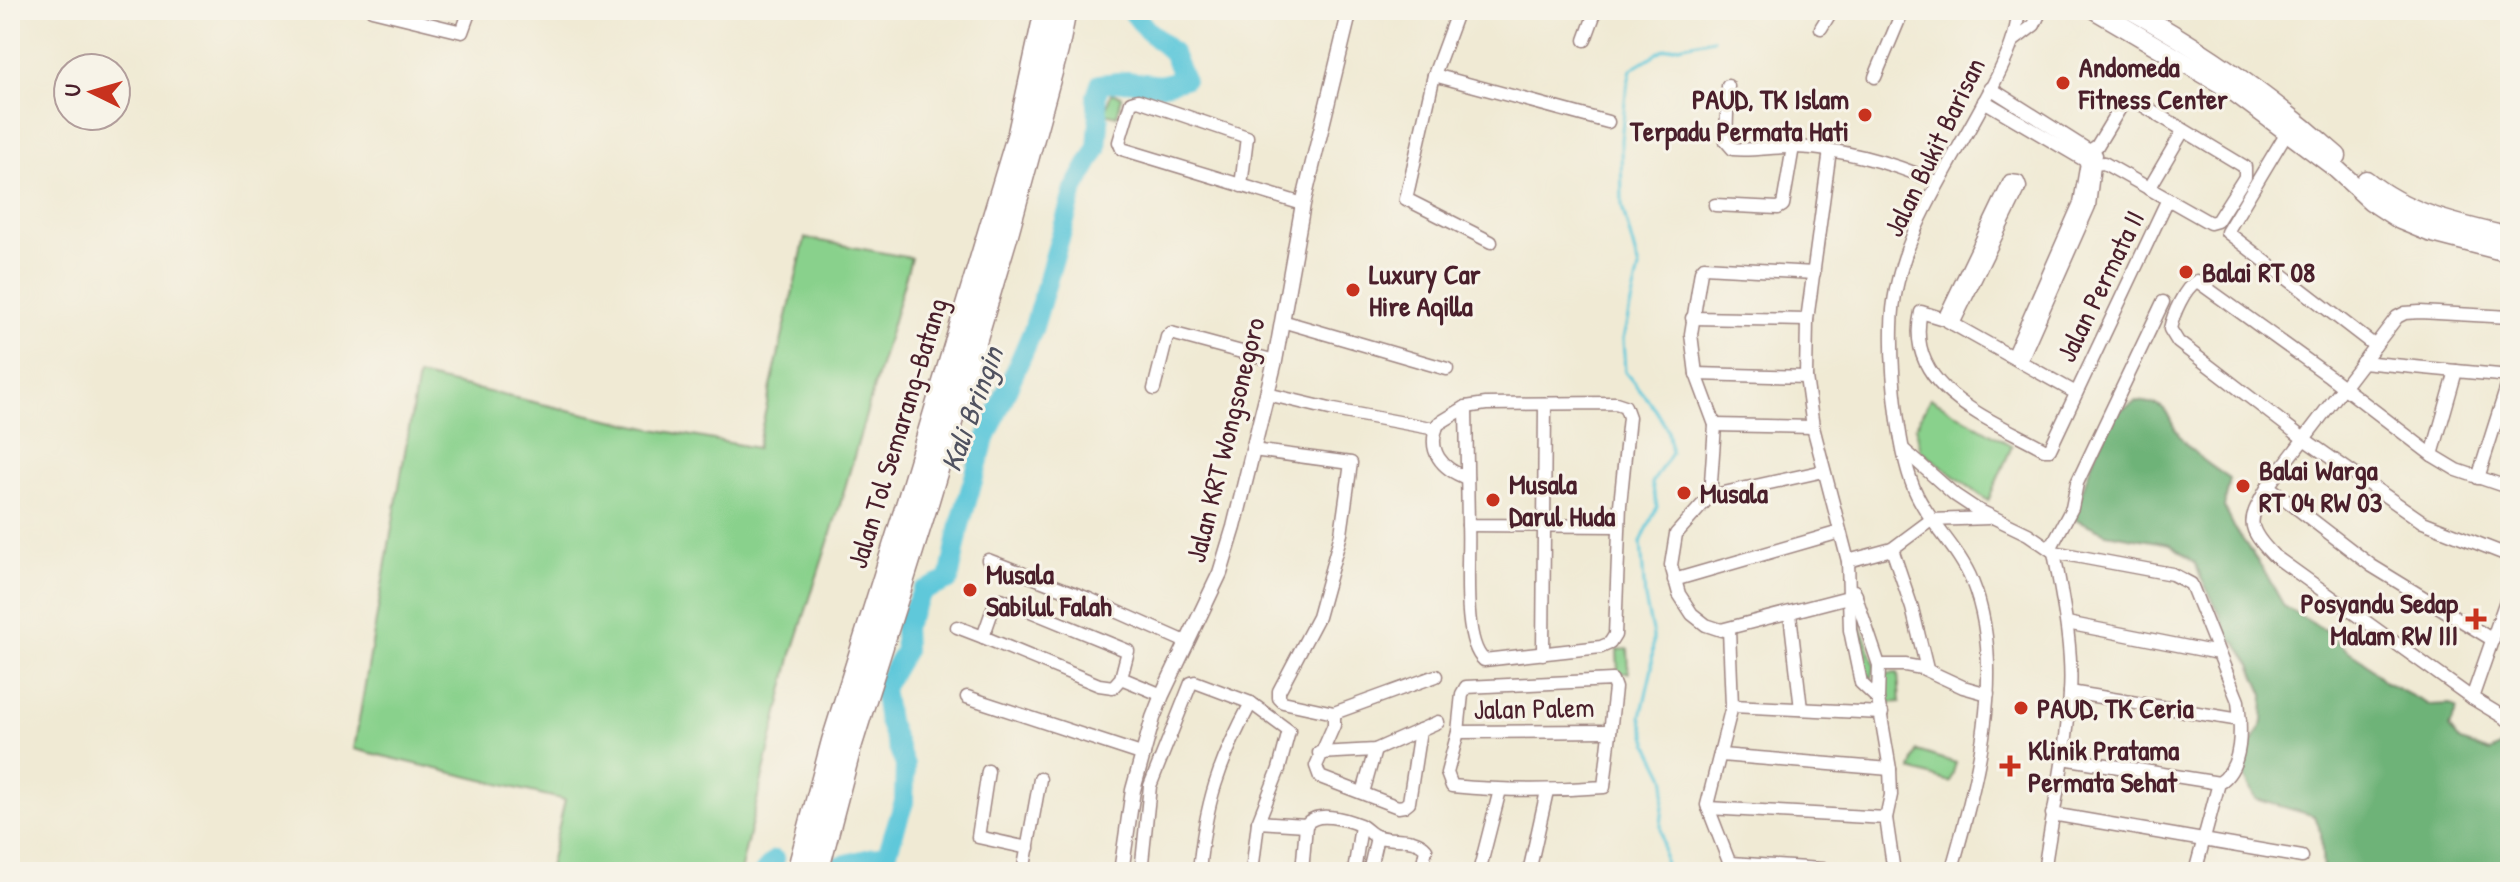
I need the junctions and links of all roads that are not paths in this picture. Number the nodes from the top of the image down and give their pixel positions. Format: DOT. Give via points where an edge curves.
graph roads {
  1 [pos="372,10"];
  2 [pos="470,10"];
  3 [pos="1046,10"];
  4 [pos="1065,10"];
  5 [pos="1350,10"];
  6 [pos="1458,10"];
  7 [pos="1596,10"];
  8 [pos="1832,10"];
  9 [pos="1903,10"];
  10 [pos="2020,10"];
  11 [pos="2041,10"];
  12 [pos="2095,10"];
  13 [pos="2131,10"];
  14 [pos="1821,28"];
  15 [pos="1585,40"];
  16 [pos="2013,41"];
  17 [pos="1434,75"];
  18 [pos="1875,77"];
  19 [pos="1728,86"];
  20 [pos="1990,88"];
  21 [pos="1984,101"];
  22 [pos="2264,104"];
  23 [pos="1608,122"];
  24 [pos="2183,131"];
  25 [pos="2287,132"];
  26 [pos="1793,147"];
  27 [pos="1830,150"];
  28 [pos="2094,157"];
  29 [pos="1937,182"];
  30 [pos="1241,186"];
  31 [pos="2149,189"];
  32 [pos="2167,201"];
  33 [pos="1303,204"];
  34 [pos="1715,205"];
  35 [pos="2510,237"];
  36 [pos="1491,242"];
  37 [pos="1983,251"];
  38 [pos="2510,253"];
  39 [pos="1814,273"];
  40 [pos="2163,302"];
  41 [pos="2510,317"];
  42 [pos="1692,318"];
  43 [pos="1807,320"];
  44 [pos="1282,321"];
  45 [pos="1949,322"];
  46 [pos="2375,346"];
  47 [pos="2017,358"];
  48 [pos="1275,361"];
  49 [pos="2362,362"];
  50 [pos="1447,369"];
  51 [pos="2456,371"];
  52 [pos="1696,374"];
  53 [pos="1806,377"];
  54 [pos="2510,377"];
  55 [pos="2343,388"];
  56 [pos="1154,389"];
  57 [pos="2076,393"];
  58 [pos="1267,394"];
  59 [pos="1545,404"];
  60 [pos="1466,407"];
  61 [pos="1715,425"];
  62 [pos="1813,427"];
  63 [pos="1436,429"];
  64 [pos="2304,439"];
  65 [pos="1253,450"];
  66 [pos="1904,450"];
  67 [pos="2432,455"];
  68 [pos="1824,471"];
  69 [pos="1467,478"];
  70 [pos="2478,478"];
  71 [pos="2268,486"];
  72 [pos="2510,488"];
  73 [pos="1710,496"];
  74 [pos="1992,518"];
  75 [pos="1931,520"];
  76 [pos="1468,525"];
  77 [pos="1544,525"];
  78 [pos="1618,526"];
  79 [pos="1840,532"];
  80 [pos="1892,549"];
  81 [pos="2052,550"];
  82 [pos="2510,556"];
  83 [pos="988,560"];
  84 [pos="1848,561"];
  85 [pos="1674,580"];
  86 [pos="2510,589"];
  87 [pos="1852,592"];
  88 [pos="1790,614"];
  89 [pos="2505,620"];
  90 [pos="2067,623"];
  91 [pos="957,627"];
  92 [pos="1729,630"];
  93 [pos="983,637"];
  94 [pos="2493,640"];
  95 [pos="1186,642"];
  96 [pos="2218,653"];
  97 [pos="1543,654"];
  98 [pos="1879,665"];
  99 [pos="1927,669"];
  100 [pos="1436,676"];
  101 [pos="1121,678"];
  102 [pos="2070,692"];
  103 [pos="1988,694"];
  104 [pos="1162,695"];
  105 [pos="967,697"];
  106 [pos="2472,698"];
  107 [pos="1878,699"];
  108 [pos="1251,703"];
  109 [pos="1732,706"];
  110 [pos="1801,709"];
  111 [pos="1334,713"];
  112 [pos="1882,713"];
  113 [pos="2240,720"];
  114 [pos="2510,721"];
  115 [pos="1438,722"];
  116 [pos="1420,730"];
  117 [pos="1610,731"];
  118 [pos="1458,732"];
  119 [pos="1375,750"];
  120 [pos="1319,753"];
  121 [pos="1144,755"];
  122 [pos="1721,755"];
  123 [pos="2063,758"];
  124 [pos="1890,769"];
  125 [pos="988,771"];
  126 [pos="1040,779"];
  127 [pos="2219,783"];
  128 [pos="1500,790"];
  129 [pos="1547,791"];
  130 [pos="1363,793"];
  131 [pos="1708,808"];
  132 [pos="2052,814"];
  133 [pos="1886,818"];
  134 [pos="1258,822"];
  135 [pos="1306,825"];
  136 [pos="1361,826"];
  137 [pos="1377,837"];
  138 [pos="2202,840"];
  139 [pos="814,844"];
  140 [pos="1028,848"];
  141 [pos="2302,857"];
  142 [pos="1732,868"];
  143 [pos="798,872"];
  144 [pos="817,872"];
  145 [pos="1023,872"];
  146 [pos="1121,872"];
  147 [pos="1141,872"];
  148 [pos="1199,872"];
  149 [pos="1252,872"];
  150 [pos="1302,872"];
  151 [pos="1354,872"];
  152 [pos="1369,872"];
  153 [pos="1421,872"];
  154 [pos="1479,872"];
  155 [pos="1529,872"];
  156 [pos="1865,872"];
  157 [pos="1894,872"];
  158 [pos="1951,872"];
  159 [pos="2044,872"];
  160 [pos="2195,872"];
  1 -- 2 [label="street" via="462,32"];
  3 -- 139 [label="highway, Jalan Tol Semarang–Batang" via="1015,147 833,741"];
  4 -- 139 [label="highway, Jalan Tol Semarang–Batang" via="1006,237 927,503"];
  5 -- 33 [label="street, Jalan KRT Wongsonegoro"];
  6 -- 17 [label="street"];
  7 -- 15 [label="street"];
  8 -- 14 [label="street"];
  9 -- 18 [label="street"];
  10 -- 16 [label="street, Jalan Bukit Barisan"];
  11 -- 16 [label="street, Jalan Bukit Barisan" via="2034,25"];
  12 -- 22 [label="main road"];
  13 -- 22 [label="main road" via="2186,41"];
  16 -- 20 [label="street, Jalan Bukit Barisan"];
  17 -- 23 [label="street"];
  17 -- 36 [label="street" via="1406,199"];
  19 -- 26 [label="street" via="1728,145"];
  20 -- 21 [label="street, Jalan Bukit Barisan"];
  20 -- 28 [label="street"];
  21 -- 28 [label="street"];
  21 -- 29 [label="street, Jalan Bukit Barisan"];
  22 -- 25 [label="main road"];
  22 -- 35 [label="main road" via="2382,193 2429,216"];
  24 -- 28 [label="street" via="2132,101 2123,103"];
  24 -- 31 [label="street"];
  24 -- 32 [label="street" via="2245,167 2246,173 2215,222"];
  25 -- 38 [label="main road" via="2400,220"];
  25 -- 46 [label="street" via="2227,232"];
  26 -- 27 [label="street"];
  26 -- 34 [label="street" via="1783,205"];
  27 -- 29 [label="street" via="1895,165"];
  27 -- 39 [label="street"];
  28 -- 31 [label="street"];
  28 -- 47 [label="street" via="2084,205"];
  29 -- 66 [label="street, Jalan Bukit Barisan" via="1904,262 1892,325"];
  30 -- 30 [label="street" via="1122,149 1119,142 1131,102 1247,137"];
  30 -- 33 [label="street"];
  31 -- 32 [label="street"];
  32 -- 57 [label="street, Jalan Permata II"];
  33 -- 44 [label="street, Jalan KRT Wongsonegoro"];
  37 -- 37 [label="street" via="2010,181 2018,182 2020,187"];
  37 -- 45 [label="street"];
  39 -- 42 [label="street" via="1704,267"];
  39 -- 43 [label="street"];
  40 -- 81 [label="street" via="2077,483 2072,508"];
  41 -- 46 [label="street" via="2405,313"];
  42 -- 43 [label="street"];
  42 -- 52 [label="street"];
  43 -- 53 [label="street"];
  44 -- 48 [label="street, Jalan KRT Wongsonegoro"];
  44 -- 50 [label="street"];
  45 -- 47 [label="street"];
  45 -- 57 [label="street, Jalan Permata II" via="1921,312 1926,364 1944,391 2044,449 2050,449"];
  46 -- 49 [label="street"];
  47 -- 57 [label="street"];
  48 -- 56 [label="street" via="1171,333"];
  48 -- 58 [label="street, Jalan KRT Wongsonegoro"];
  49 -- 51 [label="street"];
  49 -- 55 [label="street"];
  51 -- 54 [label="street"];
  51 -- 67 [label="street"];
  52 -- 53 [label="street"];
  52 -- 61 [label="street"];
  53 -- 62 [label="street"];
  54 -- 70 [label="street"];
  55 -- 64 [label="street"];
  55 -- 64 [label="street" via="2193,282 2172,321 2173,337"];
  55 -- 67 [label="street"];
  58 -- 63 [label="street"];
  58 -- 65 [label="street, Jalan KRT Wongsonegoro"];
  59 -- 60 [label="street"];
  59 -- 77 [label="street"];
  59 -- 78 [label="street" via="1625,406 1629,417"];
  60 -- 63 [label="street"];
  60 -- 69 [label="street"];
  61 -- 62 [label="street"];
  61 -- 73 [label="street"];
  62 -- 68 [label="street"];
  63 -- 69 [label="street" via="1437,458"];
  64 -- 71 [label="street"];
  64 -- 82 [label="street" via="2423,522"];
  65 -- 95 [label="street, Jalan KRT Wongsonegoro" via="1220,573"];
  65 -- 111 [label="street" via="1351,463 1341,534 1318,617 1279,691 1283,702"];
  66 -- 74 [label="street" via="1955,495"];
  66 -- 75 [label="street, Jalan Bukit Barisan" via="1915,491"];
  67 -- 70 [label="street"];
  68 -- 73 [label="street"];
  68 -- 79 [label="street"];
  69 -- 76 [label="street"];
  70 -- 72 [label="street"];
  71 -- 94 [label="street" via="2372,566"];
  71 -- 106 [label="street" via="2253,509 2260,542"];
  73 -- 85 [label="street" via="1676,534"];
  74 -- 75 [label="street"];
  74 -- 81 [label="street"];
  75 -- 80 [label="street"];
  75 -- 103 [label="street, Jalan Bukit Barisan" via="1972,581 1984,622"];
  76 -- 77 [label="street"];
  76 -- 97 [label="street" via="1471,636 1477,654 1484,660"];
  77 -- 78 [label="street"];
  77 -- 97 [label="street"];
  78 -- 97 [label="street" via="1615,635 1601,647"];
  79 -- 84 [label="street"];
  79 -- 85 [label="street"];
  80 -- 84 [label="street"];
  80 -- 99 [label="street"];
  81 -- 90 [label="street"];
  81 -- 96 [label="street" via="2172,574 2191,584"];
  83 -- 95 [label="street"];
  84 -- 87 [label="street"];
  85 -- 92 [label="street" via="1692,614 1714,629"];
  86 -- 89 [label="street"];
  87 -- 88 [label="street"];
  87 -- 98 [label="street"];
  87 -- 107 [label="street" via="1850,630 1861,683"];
  88 -- 92 [label="street"];
  88 -- 110 [label="street"];
  89 -- 94 [label="street"];
  90 -- 96 [label="street"];
  90 -- 102 [label="street"];
  91 -- 93 [label="street"];
  92 -- 109 [label="street"];
  93 -- 101 [label="street" via="1099,685 1113,687"];
  93 -- 101 [label="street" via="996,600 1001,599 1128,651"];
  94 -- 106 [label="street"];
  95 -- 104 [label="street, Jalan KRT Wongsonegoro"];
  96 -- 113 [label="street" via="2238,701"];
  98 -- 99 [label="street"];
  98 -- 107 [label="street"];
  99 -- 103 [label="street"];
  100 -- 111 [label="street"];
  101 -- 104 [label="street"];
  102 -- 113 [label="street"];
  102 -- 123 [label="street"];
  103 -- 158 [label="street, Jalan Bukit Barisan" via="1969,810"];
  104 -- 121 [label="street, Jalan KRT Wongsonegoro"];
  105 -- 121 [label="street"];
  106 -- 114 [label="street"];
  107 -- 112 [label="street"];
  108 -- 134 [label="street" via="1289,731"];
  108 -- 147 [label="street" via="1191,683 1150,786"];
  108 -- 148 [label="street" via="1225,751 1210,799"];
  109 -- 110 [label="street"];
  109 -- 122 [label="street"];
  110 -- 112 [label="street"];
  111 -- 120 [label="street" via="1334,725"];
  112 -- 124 [label="street"];
  113 -- 127 [label="street" via="2234,767"];
  115 -- 116 [label="street"];
  116 -- 119 [label="street"];
  116 -- 130 [label="street" via="1409,802 1398,807"];
  117 -- 118 [label="street, Jalan Palem"];
  117 -- 118 [label="street" via="1612,680 1466,687"];
  117 -- 129 [label="street" via="1604,787"];
  118 -- 128 [label="street" via="1447,773 1452,786"];
  119 -- 120 [label="street"];
  119 -- 130 [label="street"];
  120 -- 130 [label="street" via="1320,777"];
  121 -- 146 [label="street, Jalan KRT Wongsonegoro" via="1133,790"];
  122 -- 124 [label="street"];
  122 -- 131 [label="street"];
  123 -- 127 [label="street"];
  123 -- 132 [label="street"];
  124 -- 133 [label="street"];
  125 -- 140 [label="street" via="978,837"];
  126 -- 140 [label="street"];
  127 -- 138 [label="street"];
  128 -- 129 [label="street"];
  128 -- 154 [label="street"];
  129 -- 155 [label="street"];
  131 -- 133 [label="street"];
  131 -- 142 [label="street"];
  132 -- 138 [label="street"];
  132 -- 159 [label="street"];
  133 -- 157 [label="street"];
  134 -- 135 [label="street"];
  134 -- 149 [label="street"];
  135 -- 136 [label="street" via="1318,816"];
  135 -- 150 [label="street"];
  136 -- 137 [label="street"];
  136 -- 151 [label="street"];
  137 -- 152 [label="street"];
  137 -- 153 [label="street" via="1420,843 1426,849"];
  138 -- 141 [label="street"];
  138 -- 160 [label="street"];
  139 -- 143 [label="highway, Jalan Tol Semarang–Batang"];
  139 -- 144 [label="highway, Jalan Tol Semarang–Batang"];
  140 -- 145 [label="street"];
  142 -- 156 [label="street"];
}
